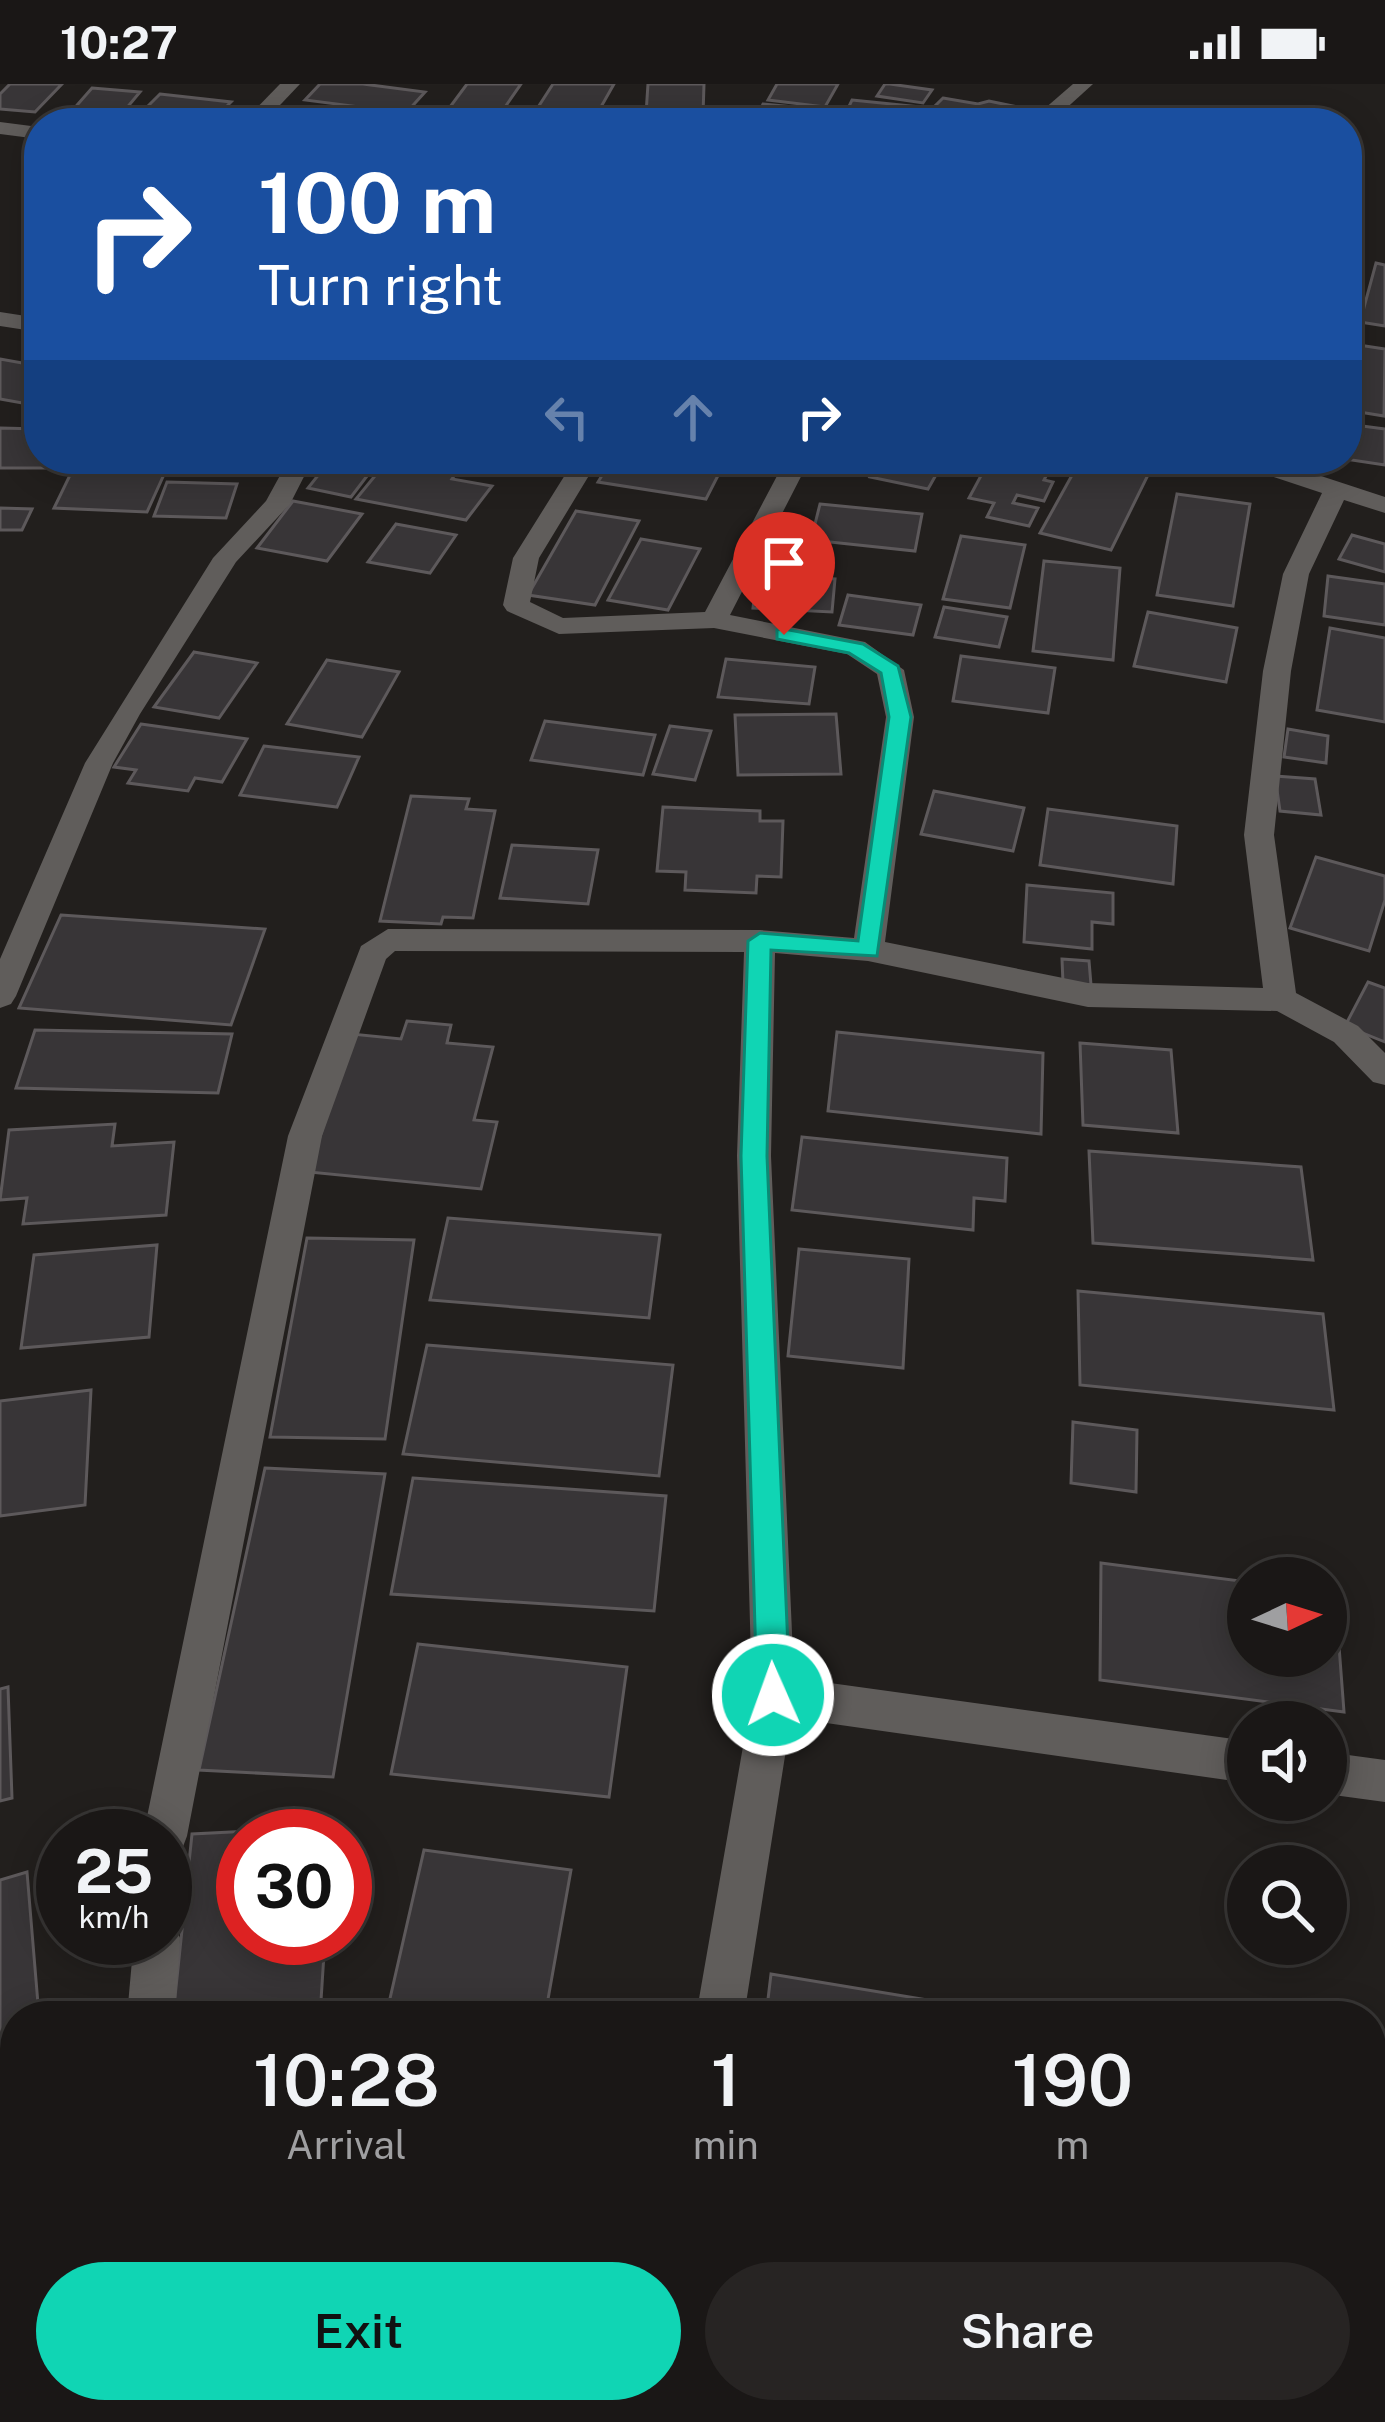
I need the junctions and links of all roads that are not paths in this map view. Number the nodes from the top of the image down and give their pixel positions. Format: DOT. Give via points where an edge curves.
graph roads {
  1 [pos="291,84"];
  2 [pos="1084,84"];
  3 [pos="267,108"];
  4 [pos="1056,108"];
  5 [pos="293,474"];
  6 [pos="578,474"];
  7 [pos="790,474"];
  8 [pos="1289,474"];
  9 [pos="1336,490"];
  10 [pos="1385,505"];
  11 [pos="714,620"];
  12 [pos="760,941"];
  13 [pos="868,950"];
  14 [pos="0,996"];
  15 [pos="1281,1000"];
  16 [pos="1385,1072"];
  17 [pos="773,1695"];
  18 [pos="1227,1759"];
  19 [pos="1347,1775"];
  20 [pos="1385,1781"];
  21 [pos="169,1809"];
  22 [pos="155,1965"];
  23 [pos="152,2001"];
  24 [pos="722,2001"];
  1 -- 3 [label="street"];
  2 -- 4 [label="street"];
  5 -- 14 [label="street" via="277,504 226,558 126,714"];
  6 -- 11 [label="street" via="526,558 516,605 559,626"];
  7 -- 11 [label="street"];
  8 -- 9 [label="street"];
  9 -- 10 [label="street"];
  9 -- 15 [label="street" via="1296,574 1259,835"];
  11 -- 13 [label="street" via="855,648 890,670 900,717"];
  12 -- 13 [label="street"];
  12 -- 17 [label="street" via="754,1156"];
  12 -- 21 [label="street" via="388,940 372,954 305,1136"];
  13 -- 15 [label="street" via="1088,994"];
  15 -- 16 [label="street" via="1346,1034"];
  17 -- 18 [label="street"];
  17 -- 24 [label="street"];
  19 -- 20 [label="street"];
  22 -- 23 [label="street"];
}
